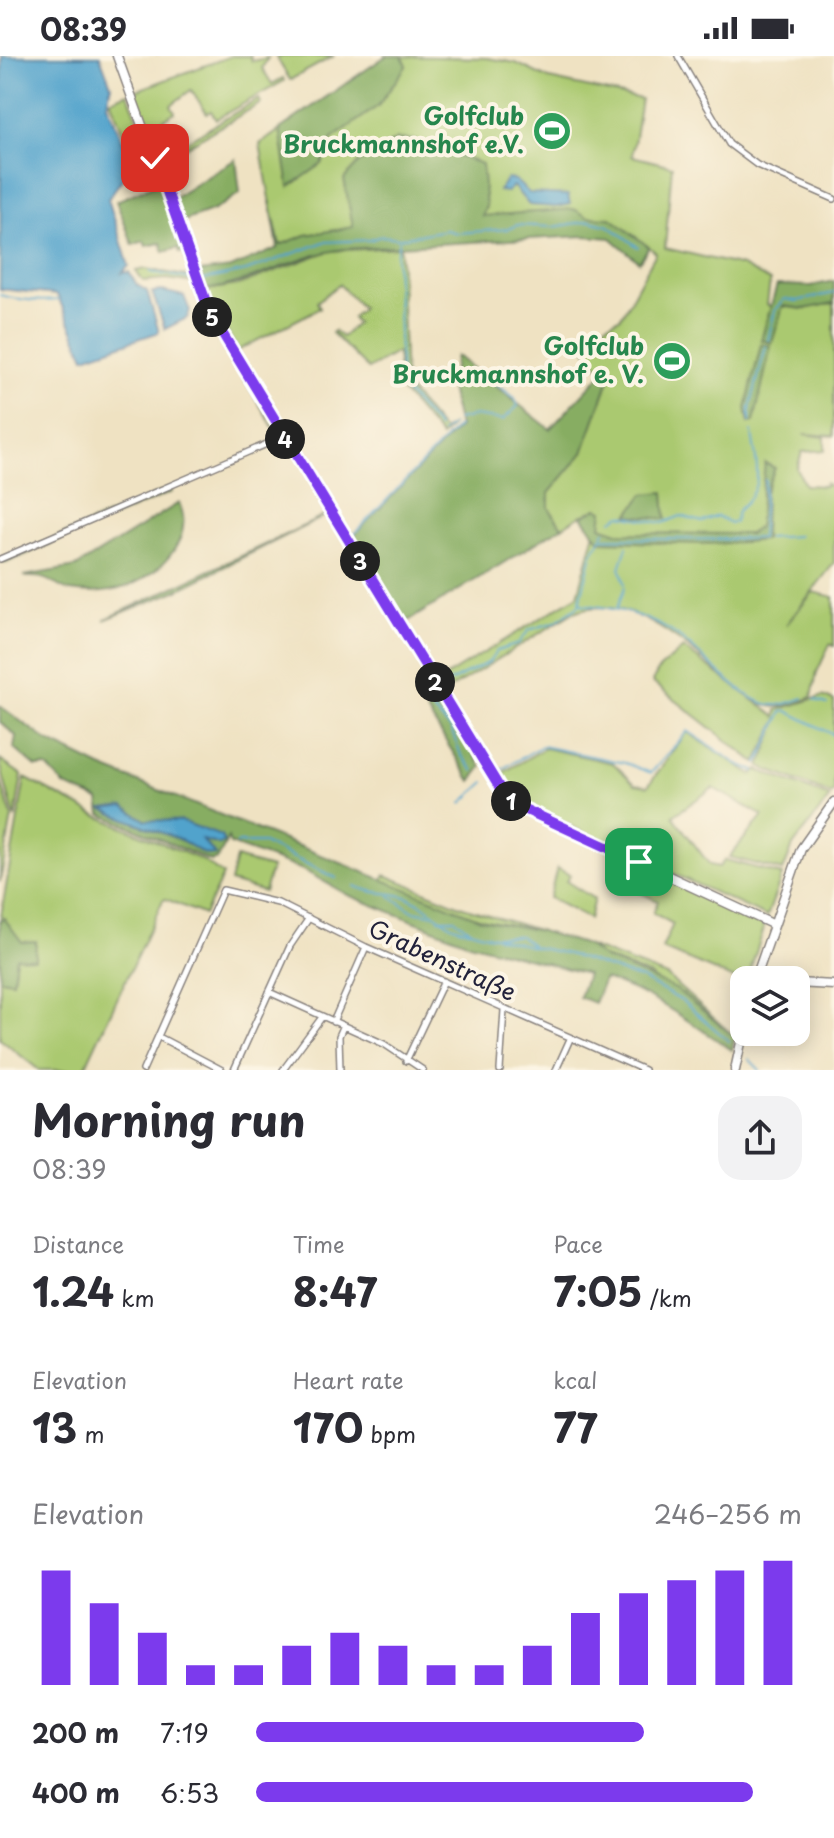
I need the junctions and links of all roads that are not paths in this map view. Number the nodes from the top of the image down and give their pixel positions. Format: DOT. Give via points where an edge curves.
graph roads {
  1 [pos="117,56"];
  2 [pos="678,56"];
  3 [pos="834,199"];
  4 [pos="283,437"];
  5 [pos="0,559"];
  6 [pos="834,802"];
  7 [pos="309,918"];
  8 [pos="772,924"];
  9 [pos="366,947"];
  10 [pos="759,966"];
  11 [pos="444,981"];
  12 [pos="810,984"];
  13 [pos="834,985"];
  14 [pos="269,992"];
  15 [pos="504,1010"];
  16 [pos="322,1017"];
  17 [pos="333,1022"];
  18 [pos="343,1027"];
  19 [pos="159,1037"];
  20 [pos="570,1039"];
  21 [pos="740,1046"];
  22 [pos="406,1061"];
  23 [pos="143,1070"];
  24 [pos="222,1070"];
  25 [pos="234,1070"];
  26 [pos="283,1070"];
  27 [pos="340,1070"];
  28 [pos="423,1070"];
  29 [pos="500,1070"];
  30 [pos="556,1070"];
  31 [pos="644,1070"];
  32 [pos="735,1070"];
  1 -- 4 [label="street" via="210,313"];
  2 -- 3 [label="street" via="729,144 757,165"];
  4 -- 5 [label="street"];
  4 -- 8 [label="street" via="510,801"];
  6 -- 8 [label="street" via="801,849"];
  7 -- 9 [label="street, Grabenstraße"];
  7 -- 14 [label="street"];
  7 -- 19 [label="street, Grabenstraße" via="278,903 223,890"];
  8 -- 10 [label="street"];
  9 -- 11 [label="street, Grabenstraße"];
  9 -- 17 [label="street"];
  11 -- 15 [label="street, Grabenstraße"];
  11 -- 22 [label="street"];
  12 -- 13 [label="street"];
  14 -- 16 [label="street"];
  14 -- 25 [label="street"];
  15 -- 20 [label="street, Grabenstraße"];
  15 -- 29 [label="street"];
  16 -- 17 [label="street"];
  16 -- 26 [label="street"];
  17 -- 18 [label="street"];
  18 -- 22 [label="street" via="384,1044"];
  18 -- 27 [label="street"];
  19 -- 23 [label="street"];
  19 -- 24 [label="street"];
  20 -- 30 [label="street"];
  20 -- 31 [label="street, Grabenstraße"];
  21 -- 32 [label="street"];
  22 -- 28 [label="street"];
}
